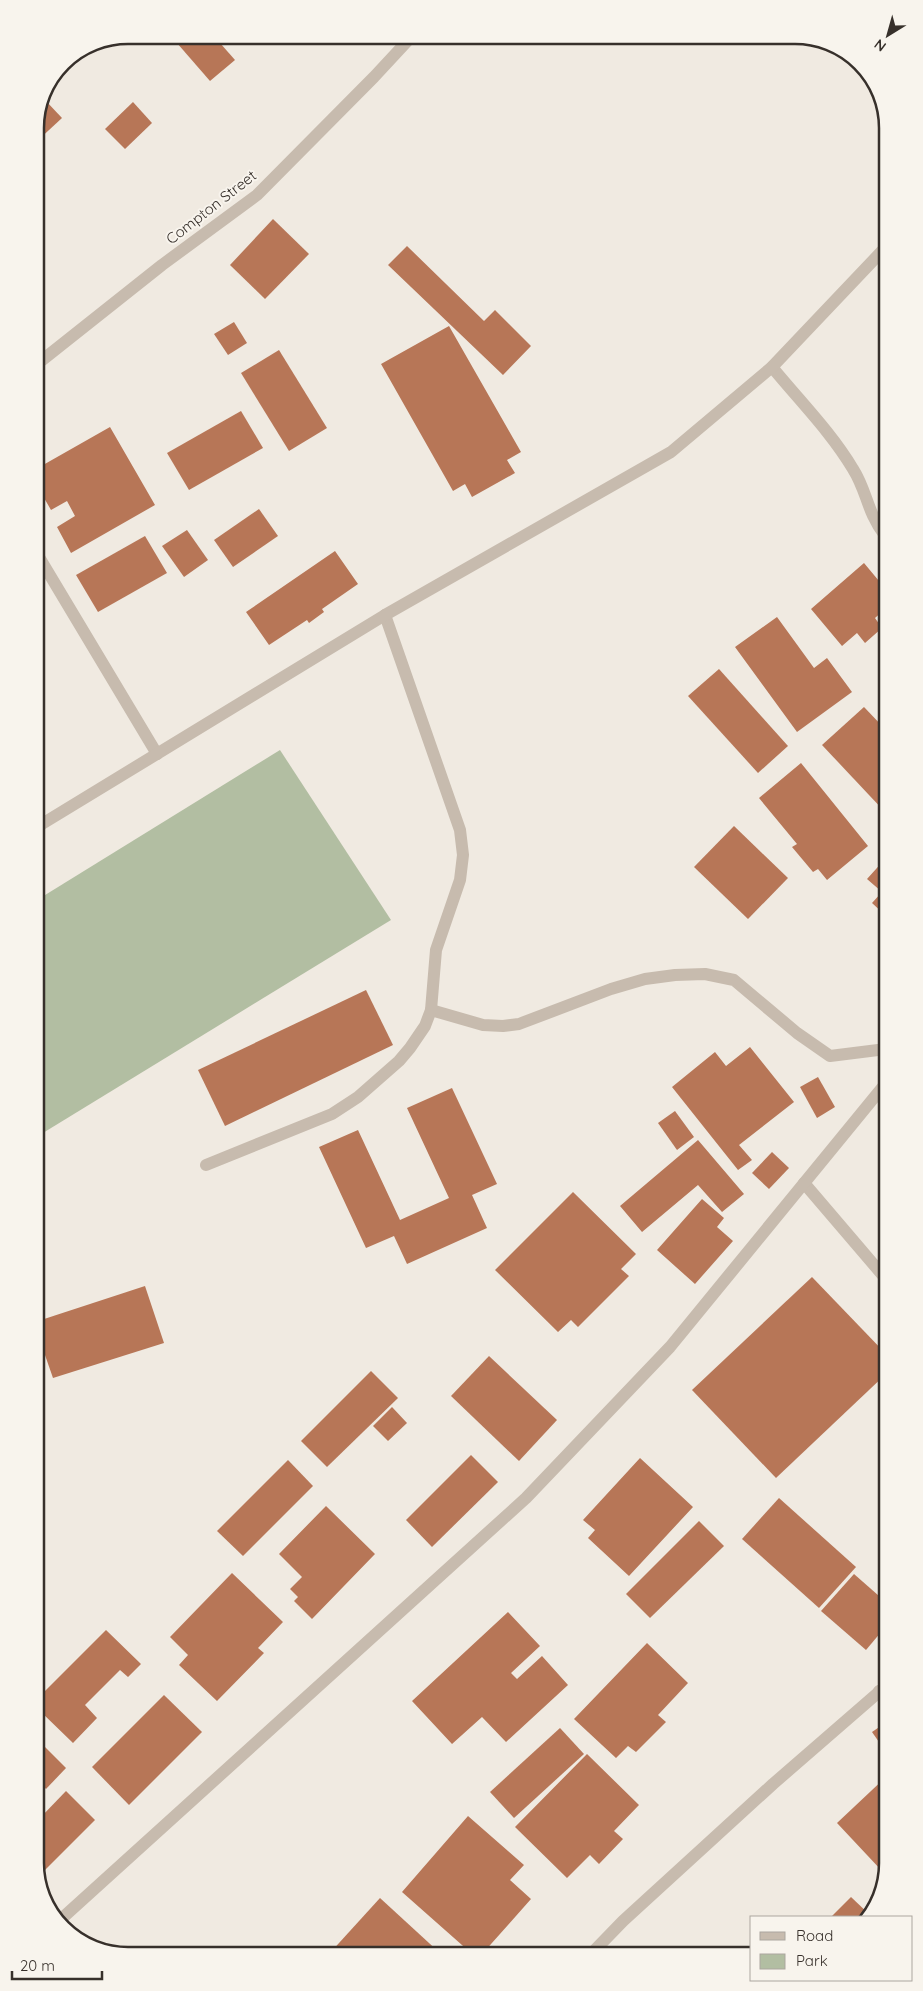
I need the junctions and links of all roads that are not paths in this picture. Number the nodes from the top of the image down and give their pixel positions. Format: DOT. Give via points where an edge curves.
graph roads {
  1 [pos="404,44"];
  2 [pos="879,254"];
  3 [pos="44,359"];
  4 [pos="772,367"];
  5 [pos="879,525"];
  6 [pos="44,565"];
  7 [pos="385,615"];
  8 [pos="157,754"];
  9 [pos="44,823"];
  10 [pos="431,1010"];
  11 [pos="879,1050"];
  12 [pos="879,1092"];
  13 [pos="206,1165"];
  14 [pos="804,1183"];
  15 [pos="879,1271"];
  16 [pos="879,1691"];
  17 [pos="64,1918"];
  18 [pos="598,1947"];
  1 -- 3 [label="street, Compton Street" via="257,194"];
  2 -- 4 [label="street"];
  4 -- 5 [label="street" via="841,450 854,470 867,505"];
  4 -- 7 [label="street" via="671,452"];
  6 -- 8 [label="street"];
  7 -- 8 [label="street"];
  7 -- 10 [label="street" via="461,838 460,880 436,950"];
  8 -- 9 [label="street"];
  10 -- 11 [label="street" via="482,1025 519,1024 611,989 675,975 705,974 734,980 797,1034 830,1056"];
  10 -- 13 [label="street" via="425,1026 404,1054 358,1097 332,1114"];
  12 -- 14 [label="street"];
  14 -- 15 [label="street"];
  14 -- 17 [label="street" via="670,1347 526,1498"];
  16 -- 18 [label="street" via="773,1784"];
}
